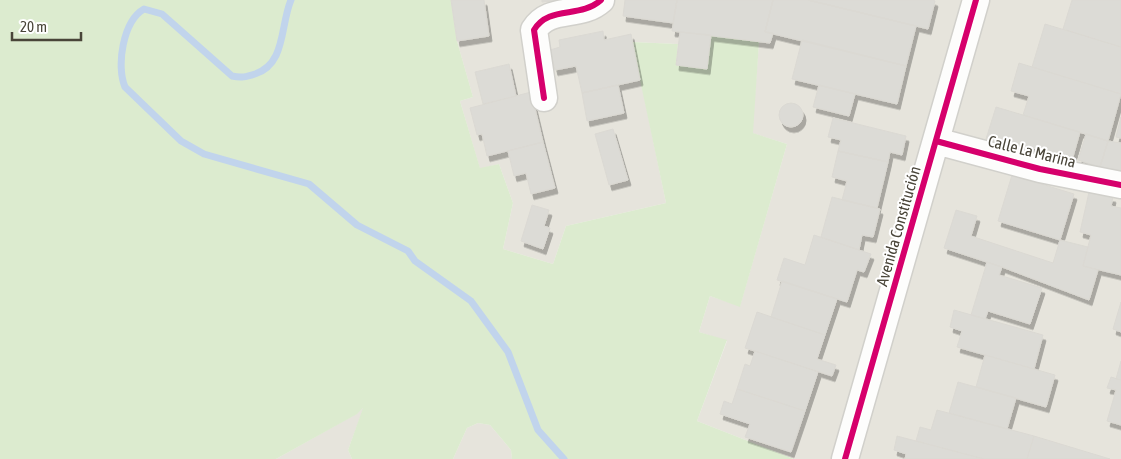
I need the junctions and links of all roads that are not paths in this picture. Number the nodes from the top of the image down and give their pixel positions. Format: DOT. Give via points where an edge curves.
graph roads {
  1 [pos="601,0"];
  2 [pos="976,0"];
  3 [pos="544,98"];
  4 [pos="936,141"];
  5 [pos="1121,186"];
  6 [pos="845,459"];
  1 -- 3 [label="street" via="581,11 551,14 540,20 534,30"];
  2 -- 4 [label="street, Avenida Constitución"];
  4 -- 5 [label="street, Calle La Marina" via="1040,169"];
  4 -- 6 [label="street, Avenida Constitución"];
}
